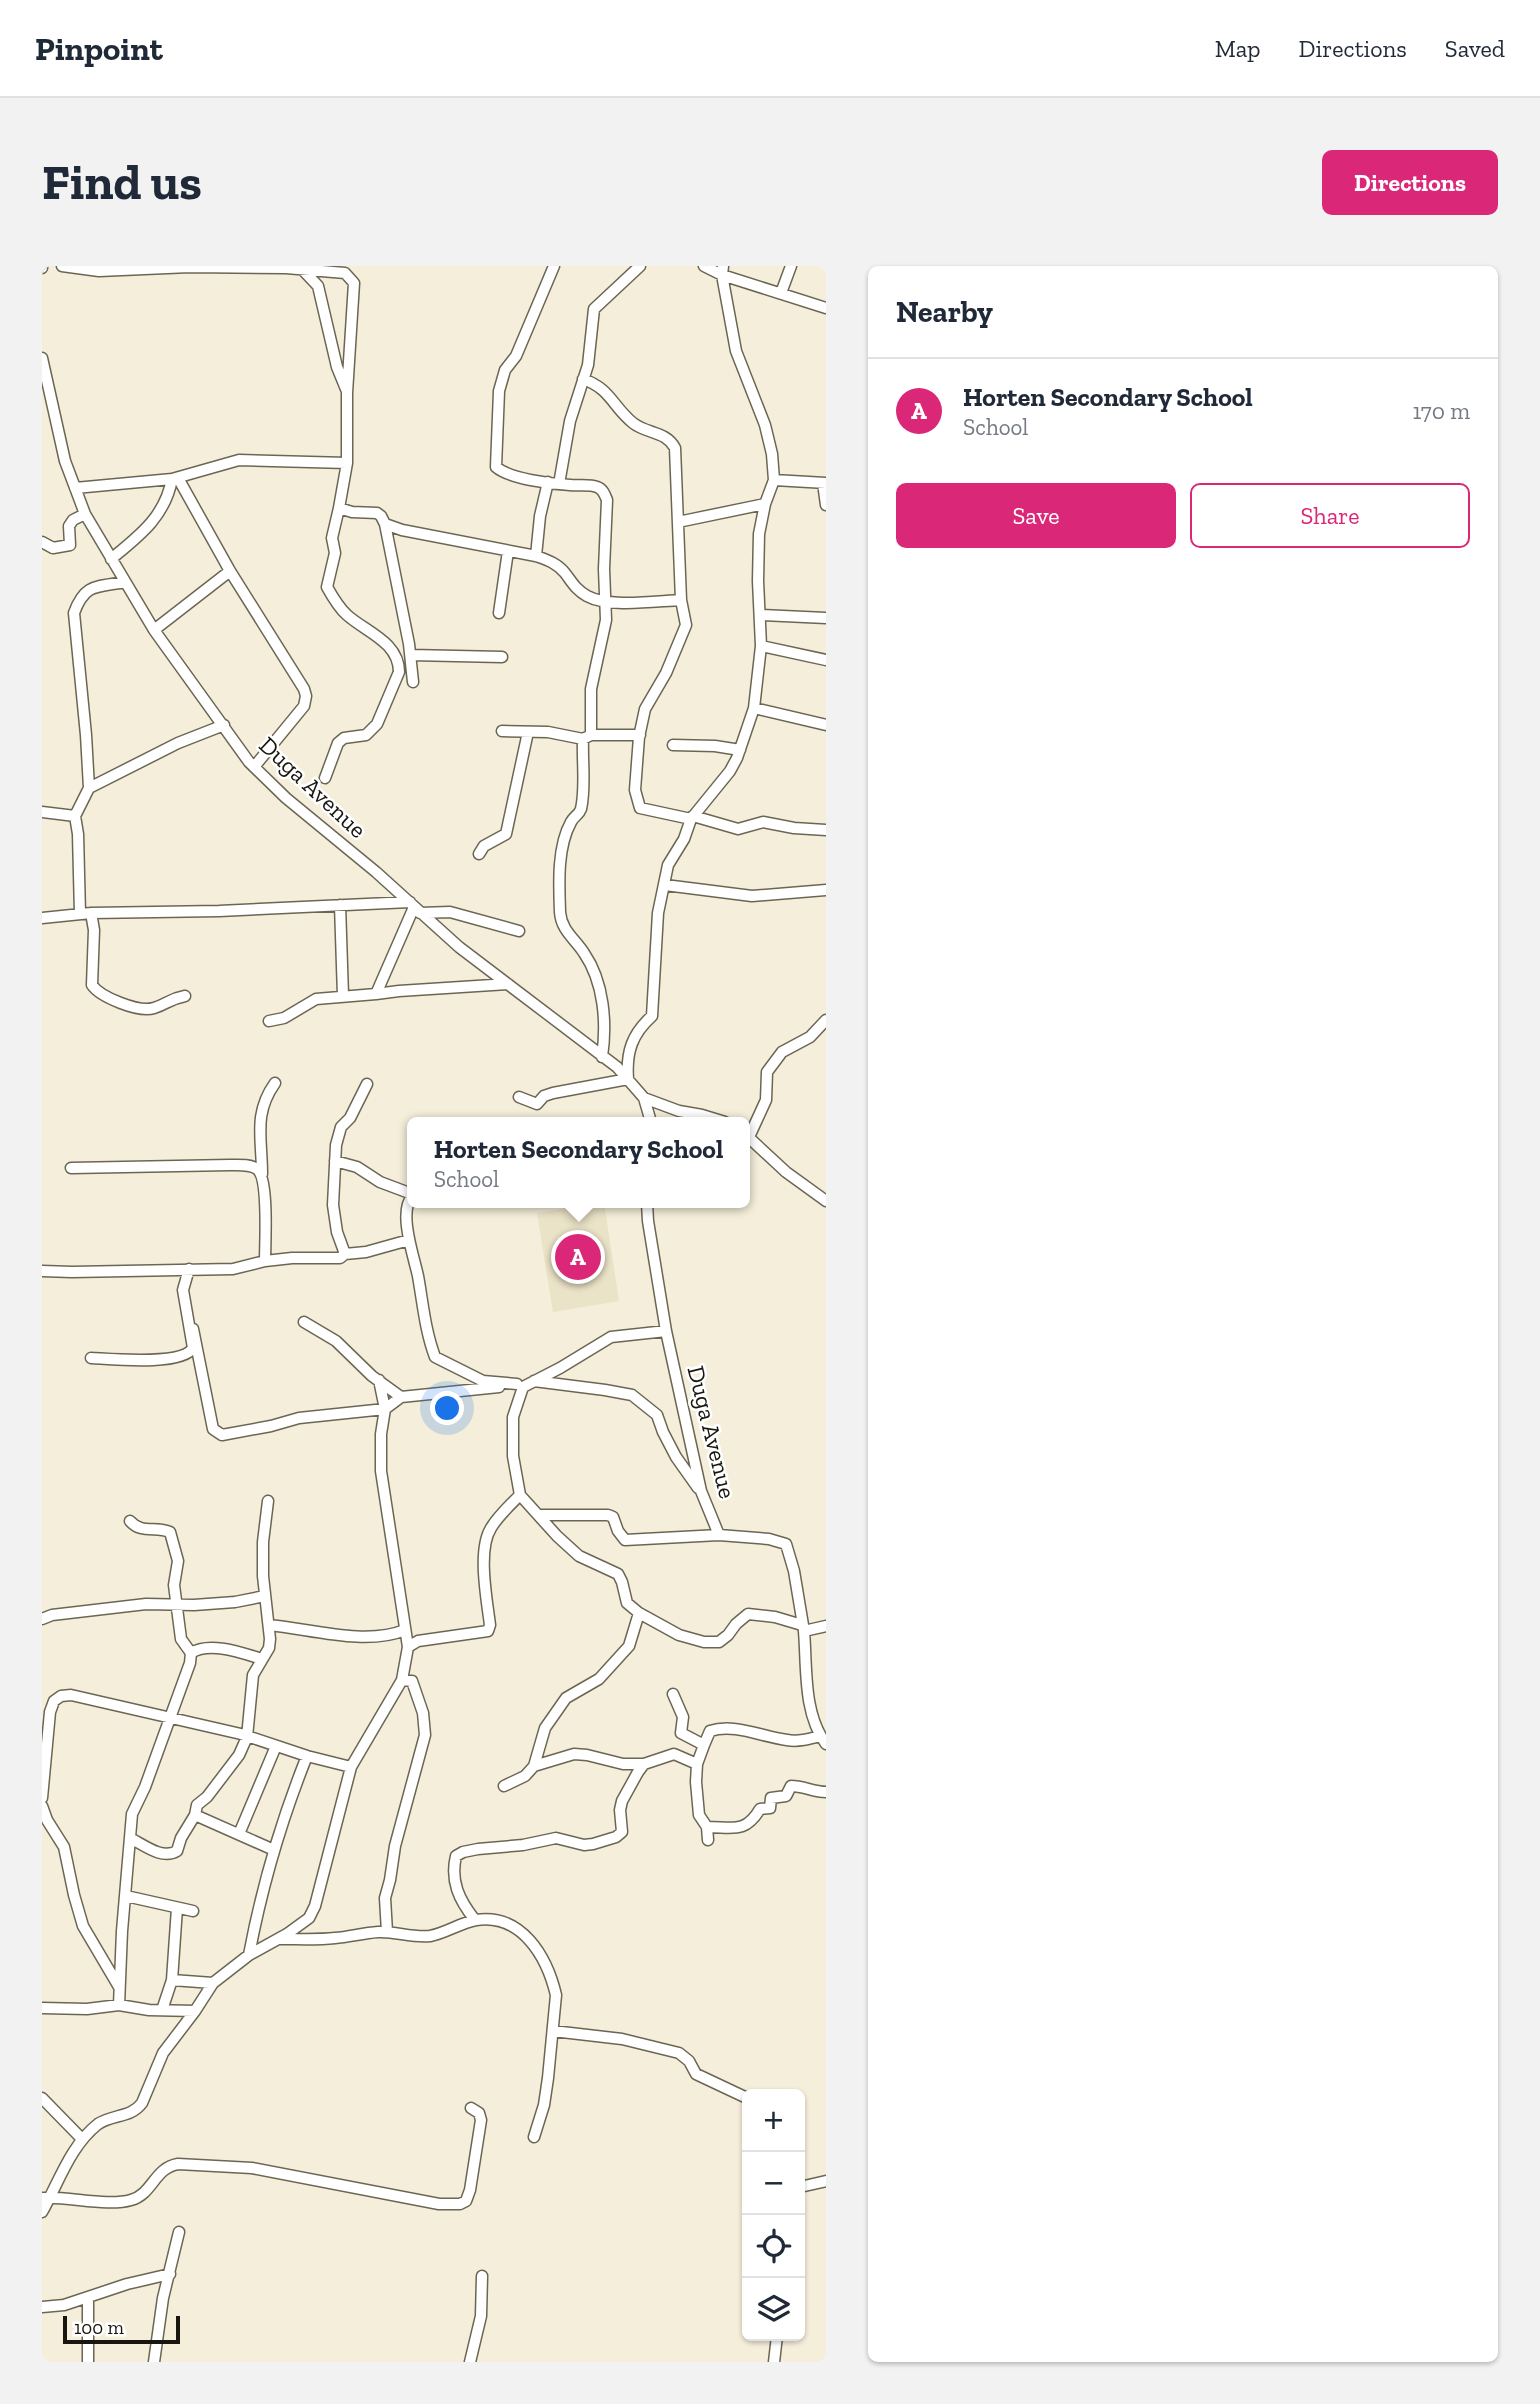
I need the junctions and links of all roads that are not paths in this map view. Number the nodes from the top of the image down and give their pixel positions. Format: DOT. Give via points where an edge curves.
graph roads {
  1 [pos="62,266"];
  2 [pos="554,266"];
  3 [pos="640,266"];
  4 [pos="704,266"];
  5 [pos="791,266"];
  6 [pos="301,268"];
  7 [pos="333,268"];
  8 [pos="723,270"];
  9 [pos="781,293"];
  10 [pos="826,308"];
  11 [pos="42,358"];
  12 [pos="583,379"];
  13 [pos="44,383"];
  14 [pos="348,393"];
  15 [pos="347,463"];
  16 [pos="175,478"];
  17 [pos="774,480"];
  18 [pos="548,482"];
  19 [pos="825,483"];
  20 [pos="559,484"];
  21 [pos="75,488"];
  22 [pos="765,504"];
  23 [pos="826,505"];
  24 [pos="339,508"];
  25 [pos="85,514"];
  26 [pos="677,522"];
  27 [pos="386,524"];
  28 [pos="42,542"];
  29 [pos="508,551"];
  30 [pos="536,556"];
  31 [pos="111,559"];
  32 [pos="230,571"];
  33 [pos="125,582"];
  34 [pos="681,600"];
  35 [pos="604,602"];
  36 [pos="499,613"];
  37 [pos="761,615"];
  38 [pos="826,618"];
  39 [pos="155,630"];
  40 [pos="761,646"];
  41 [pos="411,655"];
  42 [pos="502,657"];
  43 [pos="826,660"];
  44 [pos="413,682"];
  45 [pos="754,708"];
  46 [pos="826,724"];
  47 [pos="223,725"];
  48 [pos="502,731"];
  49 [pos="528,732"];
  50 [pos="640,735"];
  51 [pos="587,737"];
  52 [pos="673,745"];
  53 [pos="740,750"];
  54 [pos="254,767"];
  55 [pos="325,778"];
  56 [pos="89,788"];
  57 [pos="42,812"];
  58 [pos="75,816"];
  59 [pos="692,817"];
  60 [pos="826,830"];
  61 [pos="479,854"];
  62 [pos="665,885"];
  63 [pos="826,890"];
  64 [pos="340,905"];
  65 [pos="415,907"];
  66 [pos="85,913"];
  67 [pos="42,918"];
  68 [pos="519,931"];
  69 [pos="508,984"];
  70 [pos="376,994"];
  71 [pos="185,996"];
  72 [pos="343,996"];
  73 [pos="826,1020"];
  74 [pos="269,1021"];
  75 [pos="602,1057"];
  76 [pos="628,1079"];
  77 [pos="275,1083"];
  78 [pos="367,1084"];
  79 [pos="519,1097"];
  80 [pos="644,1098"];
  81 [pos="649,1117"];
  82 [pos="709,1117"];
  83 [pos="750,1130"];
  84 [pos="750,1139"];
  85 [pos="335,1161"];
  86 [pos="71,1168"];
  87 [pos="262,1174"];
  88 [pos="407,1193"];
  89 [pos="826,1201"];
  90 [pos="407,1207"];
  91 [pos="648,1208"];
  92 [pos="409,1240"];
  93 [pos="345,1254"];
  94 [pos="265,1261"];
  95 [pos="189,1269"];
  96 [pos="42,1271"];
  97 [pos="304,1322"];
  98 [pos="193,1329"];
  99 [pos="666,1331"];
  100 [pos="91,1358"];
  101 [pos="379,1380"];
  102 [pos="534,1381"];
  103 [pos="520,1386"];
  104 [pos="401,1397"];
  105 [pos="385,1409"];
  106 [pos="701,1491"];
  107 [pos="520,1495"];
  108 [pos="268,1502"];
  109 [pos="539,1515"];
  110 [pos="130,1521"];
  111 [pos="719,1535"];
  112 [pos="265,1597"];
  113 [pos="176,1606"];
  114 [pos="639,1613"];
  115 [pos="42,1619"];
  116 [pos="269,1625"];
  117 [pos="826,1626"];
  118 [pos="803,1628"];
  119 [pos="405,1630"];
  120 [pos="408,1647"];
  121 [pos="191,1653"];
  122 [pos="262,1659"];
  123 [pos="402,1680"];
  124 [pos="673,1694"];
  125 [pos="170,1718"];
  126 [pos="247,1737"];
  127 [pos="823,1740"];
  128 [pos="704,1745"];
  129 [pos="276,1746"];
  130 [pos="45,1752"];
  131 [pos="307,1756"];
  132 [pos="644,1764"];
  133 [pos="697,1764"];
  134 [pos="534,1766"];
  135 [pos="351,1767"];
  136 [pos="504,1786"];
  137 [pos="826,1792"];
  138 [pos="42,1798"];
  139 [pos="42,1806"];
  140 [pos="195,1815"];
  141 [pos="708,1827"];
  142 [pos="239,1835"];
  143 [pos="130,1838"];
  144 [pos="708,1840"];
  145 [pos="274,1850"];
  146 [pos="126,1896"];
  147 [pos="177,1908"];
  148 [pos="193,1912"];
  149 [pos="475,1920"];
  150 [pos="387,1932"];
  151 [pos="281,1939"];
  152 [pos="249,1955"];
  153 [pos="172,1980"];
  154 [pos="213,1983"];
  155 [pos="119,1987"];
  156 [pos="119,2005"];
  157 [pos="42,2008"];
  158 [pos="162,2010"];
  159 [pos="195,2011"];
  160 [pos="553,2031"];
  161 [pos="742,2096"];
  162 [pos="42,2098"];
  163 [pos="471,2108"];
  164 [pos="534,2137"];
  165 [pos="82,2139"];
  166 [pos="826,2181"];
  167 [pos="805,2186"];
  168 [pos="46,2198"];
  169 [pos="42,2212"];
  170 [pos="179,2232"];
  171 [pos="170,2274"];
  172 [pos="482,2276"];
  173 [pos="88,2297"];
  174 [pos="42,2307"];
  175 [pos="776,2341"];
  176 [pos="88,2362"];
  177 [pos="155,2362"];
  178 [pos="470,2362"];
  179 [pos="774,2362"];
  1 -- 6 [label="street" via="99,271"];
  2 -- 18 [label="street" via="516,356 505,370 495,453 496,467 502,472"];
  3 -- 12 [label="street" via="594,309"];
  4 -- 8 [label="street"];
  5 -- 9 [label="street"];
  6 -- 7 [label="street"];
  6 -- 14 [label="street" via="318,286 337,367"];
  7 -- 14 [label="street" via="354,283"];
  8 -- 9 [label="street"];
  8 -- 17 [label="street" via="736,351 765,425"];
  9 -- 10 [label="street"];
  11 -- 13 [label="street, Duga Avenue"];
  12 -- 20 [label="street"];
  12 -- 26 [label="street" via="597,385 635,424 671,440"];
  13 -- 21 [label="street, Duga Avenue"];
  14 -- 15 [label="street"];
  15 -- 16 [label="street" via="239,460"];
  15 -- 24 [label="street"];
  16 -- 21 [label="street"];
  16 -- 31 [label="street" via="153,524"];
  16 -- 32 [label="street"];
  17 -- 19 [label="street"];
  17 -- 22 [label="street"];
  18 -- 20 [label="street"];
  18 -- 30 [label="street"];
  19 -- 23 [label="street"];
  20 -- 35 [label="street" via="598,487 604,492"];
  21 -- 25 [label="street, Duga Avenue"];
  22 -- 26 [label="street"];
  22 -- 37 [label="street" via="759,534"];
  24 -- 27 [label="street" via="377,513"];
  24 -- 55 [label="street" via="327,587 346,614 390,648 399,662 399,672 377,724 366,734 338,743"];
  25 -- 28 [label="street" via="69,526 70,545 52,548"];
  25 -- 31 [label="street, Duga Avenue"];
  26 -- 34 [label="street"];
  27 -- 29 [label="street"];
  27 -- 41 [label="street"];
  29 -- 30 [label="street"];
  29 -- 36 [label="street"];
  30 -- 35 [label="street" via="563,570 573,587"];
  31 -- 33 [label="street, Duga Avenue"];
  32 -- 39 [label="street"];
  32 -- 54 [label="street" via="306,696 304,706"];
  33 -- 39 [label="street, Duga Avenue"];
  33 -- 56 [label="street" via="88,589 74,613"];
  34 -- 35 [label="street"];
  34 -- 50 [label="street" via="687,625 645,709"];
  35 -- 51 [label="street" via="606,621 591,689"];
  37 -- 38 [label="street"];
  37 -- 40 [label="street"];
  39 -- 47 [label="street, Duga Avenue"];
  40 -- 43 [label="street"];
  40 -- 45 [label="street"];
  41 -- 42 [label="street"];
  41 -- 44 [label="street"];
  45 -- 46 [label="street"];
  45 -- 53 [label="street"];
  47 -- 54 [label="street, Duga Avenue"];
  47 -- 56 [label="street"];
  48 -- 49 [label="street"];
  49 -- 51 [label="street"];
  49 -- 61 [label="street" via="506,834"];
  50 -- 51 [label="street"];
  50 -- 59 [label="street" via="635,790 640,808"];
  51 -- 75 [label="street" via="580,813 572,821 561,856 560,912 562,924 595,973 603,1009"];
  52 -- 53 [label="street"];
  53 -- 59 [label="street" via="730,771"];
  54 -- 65 [label="street, Duga Avenue"];
  56 -- 58 [label="street"];
  57 -- 58 [label="street"];
  58 -- 66 [label="street"];
  59 -- 60 [label="street" via="738,829 763,822"];
  59 -- 62 [label="street" via="668,865"];
  62 -- 63 [label="street" via="752,896"];
  62 -- 76 [label="street" via="658,913 652,1016 639,1028 630,1048"];
  64 -- 65 [label="street"];
  64 -- 66 [label="street"];
  64 -- 72 [label="street"];
  65 -- 68 [label="street"];
  65 -- 69 [label="street, Duga Avenue"];
  65 -- 70 [label="street"];
  66 -- 67 [label="street"];
  66 -- 71 [label="street" via="94,930 95,989 116,1001 147,1009"];
  69 -- 70 [label="street"];
  69 -- 75 [label="street, Duga Avenue"];
  70 -- 72 [label="street"];
  72 -- 74 [label="street" via="316,999 284,1018"];
  73 -- 83 [label="street" via="810,1037 782,1052 767,1072 766,1100"];
  75 -- 76 [label="street, Duga Avenue"];
  76 -- 79 [label="street" via="552,1093 537,1104"];
  76 -- 80 [label="street, Duga Avenue"];
  77 -- 87 [label="street" via="261,1106"];
  78 -- 85 [label="street" via="351,1118 341,1127"];
  80 -- 81 [label="street, Duga Avenue"];
  80 -- 82 [label="street"];
  84 -- 89 [label="street"];
  85 -- 88 [label="street"];
  85 -- 93 [label="street" via="333,1205"];
  86 -- 87 [label="street" via="230,1165 251,1166"];
  87 -- 94 [label="street"];
  90 -- 92 [label="street"];
  91 -- 99 [label="street, Duga Avenue"];
  92 -- 93 [label="street"];
  92 -- 103 [label="street" via="435,1357 483,1381"];
  93 -- 94 [label="street" via="340,1258"];
  94 -- 95 [label="street" via="233,1269"];
  95 -- 96 [label="street"];
  95 -- 100 [label="street" via="183,1290 191,1352 165,1359"];
  97 -- 101 [label="street" via="336,1341"];
  98 -- 105 [label="street" via="213,1429 222,1435 299,1418"];
  99 -- 102 [label="street" via="611,1337"];
  99 -- 106 [label="street, Duga Avenue"];
  101 -- 104 [label="street"];
  101 -- 105 [label="street"];
  102 -- 103 [label="street"];
  102 -- 106 [label="street" via="632,1395 657,1415 676,1457"];
  103 -- 104 [label="street"];
  103 -- 107 [label="street" via="513,1417 513,1456"];
  104 -- 105 [label="street"];
  105 -- 119 [label="street" via="381,1471"];
  106 -- 111 [label="street, Duga Avenue"];
  107 -- 109 [label="street"];
  107 -- 120 [label="street" via="489,1529 485,1549 488,1631 418,1641"];
  108 -- 112 [label="street" via="263,1542"];
  109 -- 111 [label="street" via="608,1515 625,1540"];
  109 -- 114 [label="street" via="579,1556 618,1574 627,1603"];
  110 -- 113 [label="street" via="136,1528 170,1532 177,1561"];
  111 -- 118 [label="street, Duga Avenue" via="786,1544"];
  112 -- 113 [label="street"];
  112 -- 116 [label="street"];
  113 -- 115 [label="street" via="146,1604"];
  113 -- 121 [label="street" via="181,1639"];
  114 -- 118 [label="street" via="679,1635 704,1642 719,1642 748,1614 775,1617"];
  114 -- 134 [label="street" via="629,1646 599,1679 566,1698 551,1717"];
  116 -- 119 [label="street" via="370,1637"];
  116 -- 122 [label="street" via="269,1648"];
  117 -- 118 [label="street"];
  118 -- 127 [label="street" via="808,1698"];
  119 -- 120 [label="street"];
  120 -- 123 [label="street"];
  121 -- 122 [label="street" via="230,1650"];
  121 -- 125 [label="street"];
  122 -- 126 [label="street" via="253,1675"];
  123 -- 135 [label="street"];
  123 -- 150 [label="street" via="412,1681 415,1687 425,1735 395,1846 385,1898"];
  124 -- 128 [label="street" via="683,1717 681,1733"];
  125 -- 126 [label="street"];
  125 -- 130 [label="street" via="61,1696 50,1712"];
  125 -- 143 [label="street" via="132,1814"];
  126 -- 129 [label="street"];
  126 -- 140 [label="street"];
  127 -- 128 [label="street" via="788,1740 717,1729 710,1731"];
  128 -- 133 [label="street"];
  129 -- 131 [label="street"];
  129 -- 142 [label="street"];
  130 -- 138 [label="street"];
  131 -- 135 [label="street"];
  131 -- 145 [label="street"];
  132 -- 133 [label="street" via="674,1754"];
  132 -- 134 [label="street" via="574,1754"];
  132 -- 149 [label="street" via="622,1801 622,1832 616,1837 584,1845 556,1838 456,1856 452,1870 455,1889"];
  133 -- 141 [label="street" via="699,1815"];
  134 -- 136 [label="street"];
  135 -- 151 [label="street" via="315,1906 309,1918"];
  137 -- 141 [label="street" via="791,1786 786,1796 771,1798 770,1808 760,1809 751,1823"];
  139 -- 155 [label="street" via="64,1847 83,1926"];
  140 -- 142 [label="street"];
  140 -- 143 [label="street" via="175,1853 160,1853"];
  141 -- 144 [label="street"];
  142 -- 145 [label="street"];
  143 -- 146 [label="street"];
  145 -- 152 [label="street"];
  146 -- 147 [label="street"];
  146 -- 155 [label="street"];
  147 -- 148 [label="street"];
  147 -- 153 [label="street"];
  149 -- 150 [label="street" via="431,1936"];
  149 -- 160 [label="street" via="499,1919 530,1938 553,1982"];
  150 -- 151 [label="street"];
  151 -- 152 [label="street"];
  152 -- 154 [label="street"];
  153 -- 154 [label="street"];
  153 -- 158 [label="street"];
  154 -- 159 [label="street"];
  155 -- 156 [label="street"];
  156 -- 157 [label="street"];
  156 -- 158 [label="street"];
  158 -- 159 [label="street"];
  159 -- 165 [label="street" via="163,2053 137,2110 114,2115"];
  160 -- 161 [label="street" via="622,2039 679,2053 696,2074"];
  160 -- 164 [label="street" via="544,2105"];
  162 -- 165 [label="street"];
  163 -- 168 [label="street" via="481,2120 470,2190 460,2204 439,2204 252,2168 178,2164 168,2166 132,2200"];
  165 -- 168 [label="street"];
  166 -- 167 [label="street"];
  168 -- 169 [label="street"];
  170 -- 171 [label="street"];
  171 -- 173 [label="street"];
  171 -- 177 [label="street"];
  172 -- 178 [label="street" via="481,2316"];
  173 -- 174 [label="street"];
  173 -- 176 [label="street"];
  175 -- 179 [label="street"];
}
